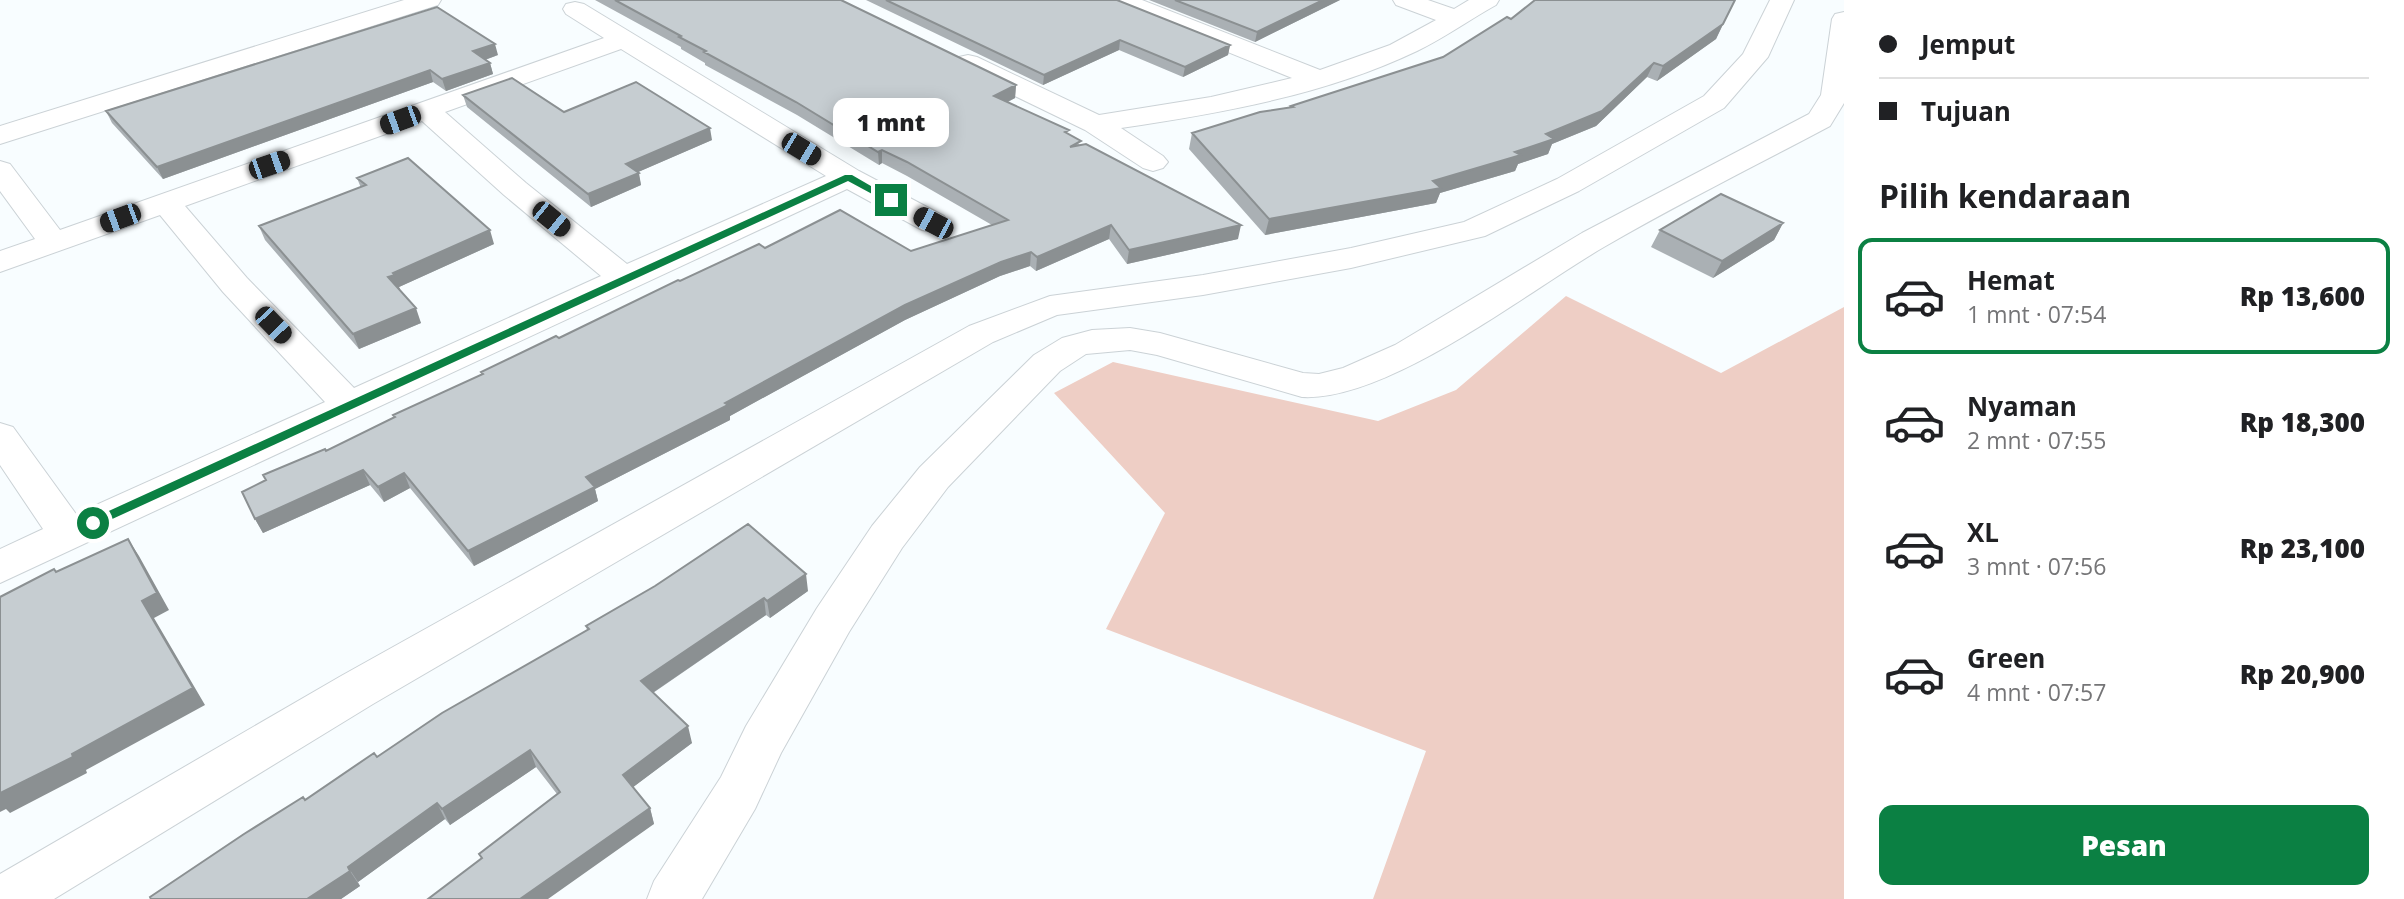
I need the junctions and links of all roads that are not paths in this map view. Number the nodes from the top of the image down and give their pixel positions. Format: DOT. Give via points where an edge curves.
graph roads {
  1 [pos="380,0"];
  2 [pos="429,0"];
  3 [pos="1121,0"];
  4 [pos="1405,0"];
  5 [pos="1487,0"];
  6 [pos="1782,0"];
  7 [pos="575,9"];
  8 [pos="1454,18"];
  9 [pos="1844,19"];
  10 [pos="621,40"];
  11 [pos="942,51"];
  12 [pos="1316,78"];
  13 [pos="425,110"];
  14 [pos="0,118"];
  15 [pos="1095,124"];
  16 [pos="0,135"];
  17 [pos="1153,162"];
  18 [pos="0,170"];
  19 [pos="848,177"];
  20 [pos="165,202"];
  21 [pos="933,223"];
  22 [pos="52,242"];
  23 [pos="0,262"];
  24 [pos="624,278"];
  25 [pos="349,405"];
  26 [pos="0,436"];
  27 [pos="68,534"];
  28 [pos="0,567"];
  29 [pos="6,899"];
  30 [pos="673,899"];
  1 -- 14 [label="street"];
  2 -- 16 [label="street"];
  3 -- 12 [label="street"];
  4 -- 8 [label="street"];
  5 -- 8 [label="street"];
  6 -- 29 [label="street" via="1755,57 1714,102 1556,190 1466,232 1203,285 1050,306 981,334 381,676"];
  7 -- 10 [label="street"];
  8 -- 12 [label="street" via="1401,49"];
  9 -- 30 [label="street" via="1836,95 1819,120 1593,240 1408,353 1365,373 1319,386 1302,385 1150,342 1092,341 1063,351 950,460 887,537 833,620 738,793"];
  10 -- 13 [label="street"];
  10 -- 19 [label="street"];
  11 -- 15 [label="street"];
  12 -- 15 [label="street" via="1218,103"];
  13 -- 20 [label="street"];
  13 -- 24 [label="street"];
  15 -- 17 [label="street"];
  18 -- 22 [label="street"];
  19 -- 21 [label="street"];
  19 -- 24 [label="street"];
  20 -- 22 [label="street"];
  20 -- 25 [label="street" via="234,285"];
  22 -- 23 [label="street"];
  24 -- 25 [label="street"];
  25 -- 27 [label="street"];
  26 -- 27 [label="street"];
  27 -- 28 [label="street"];
}
